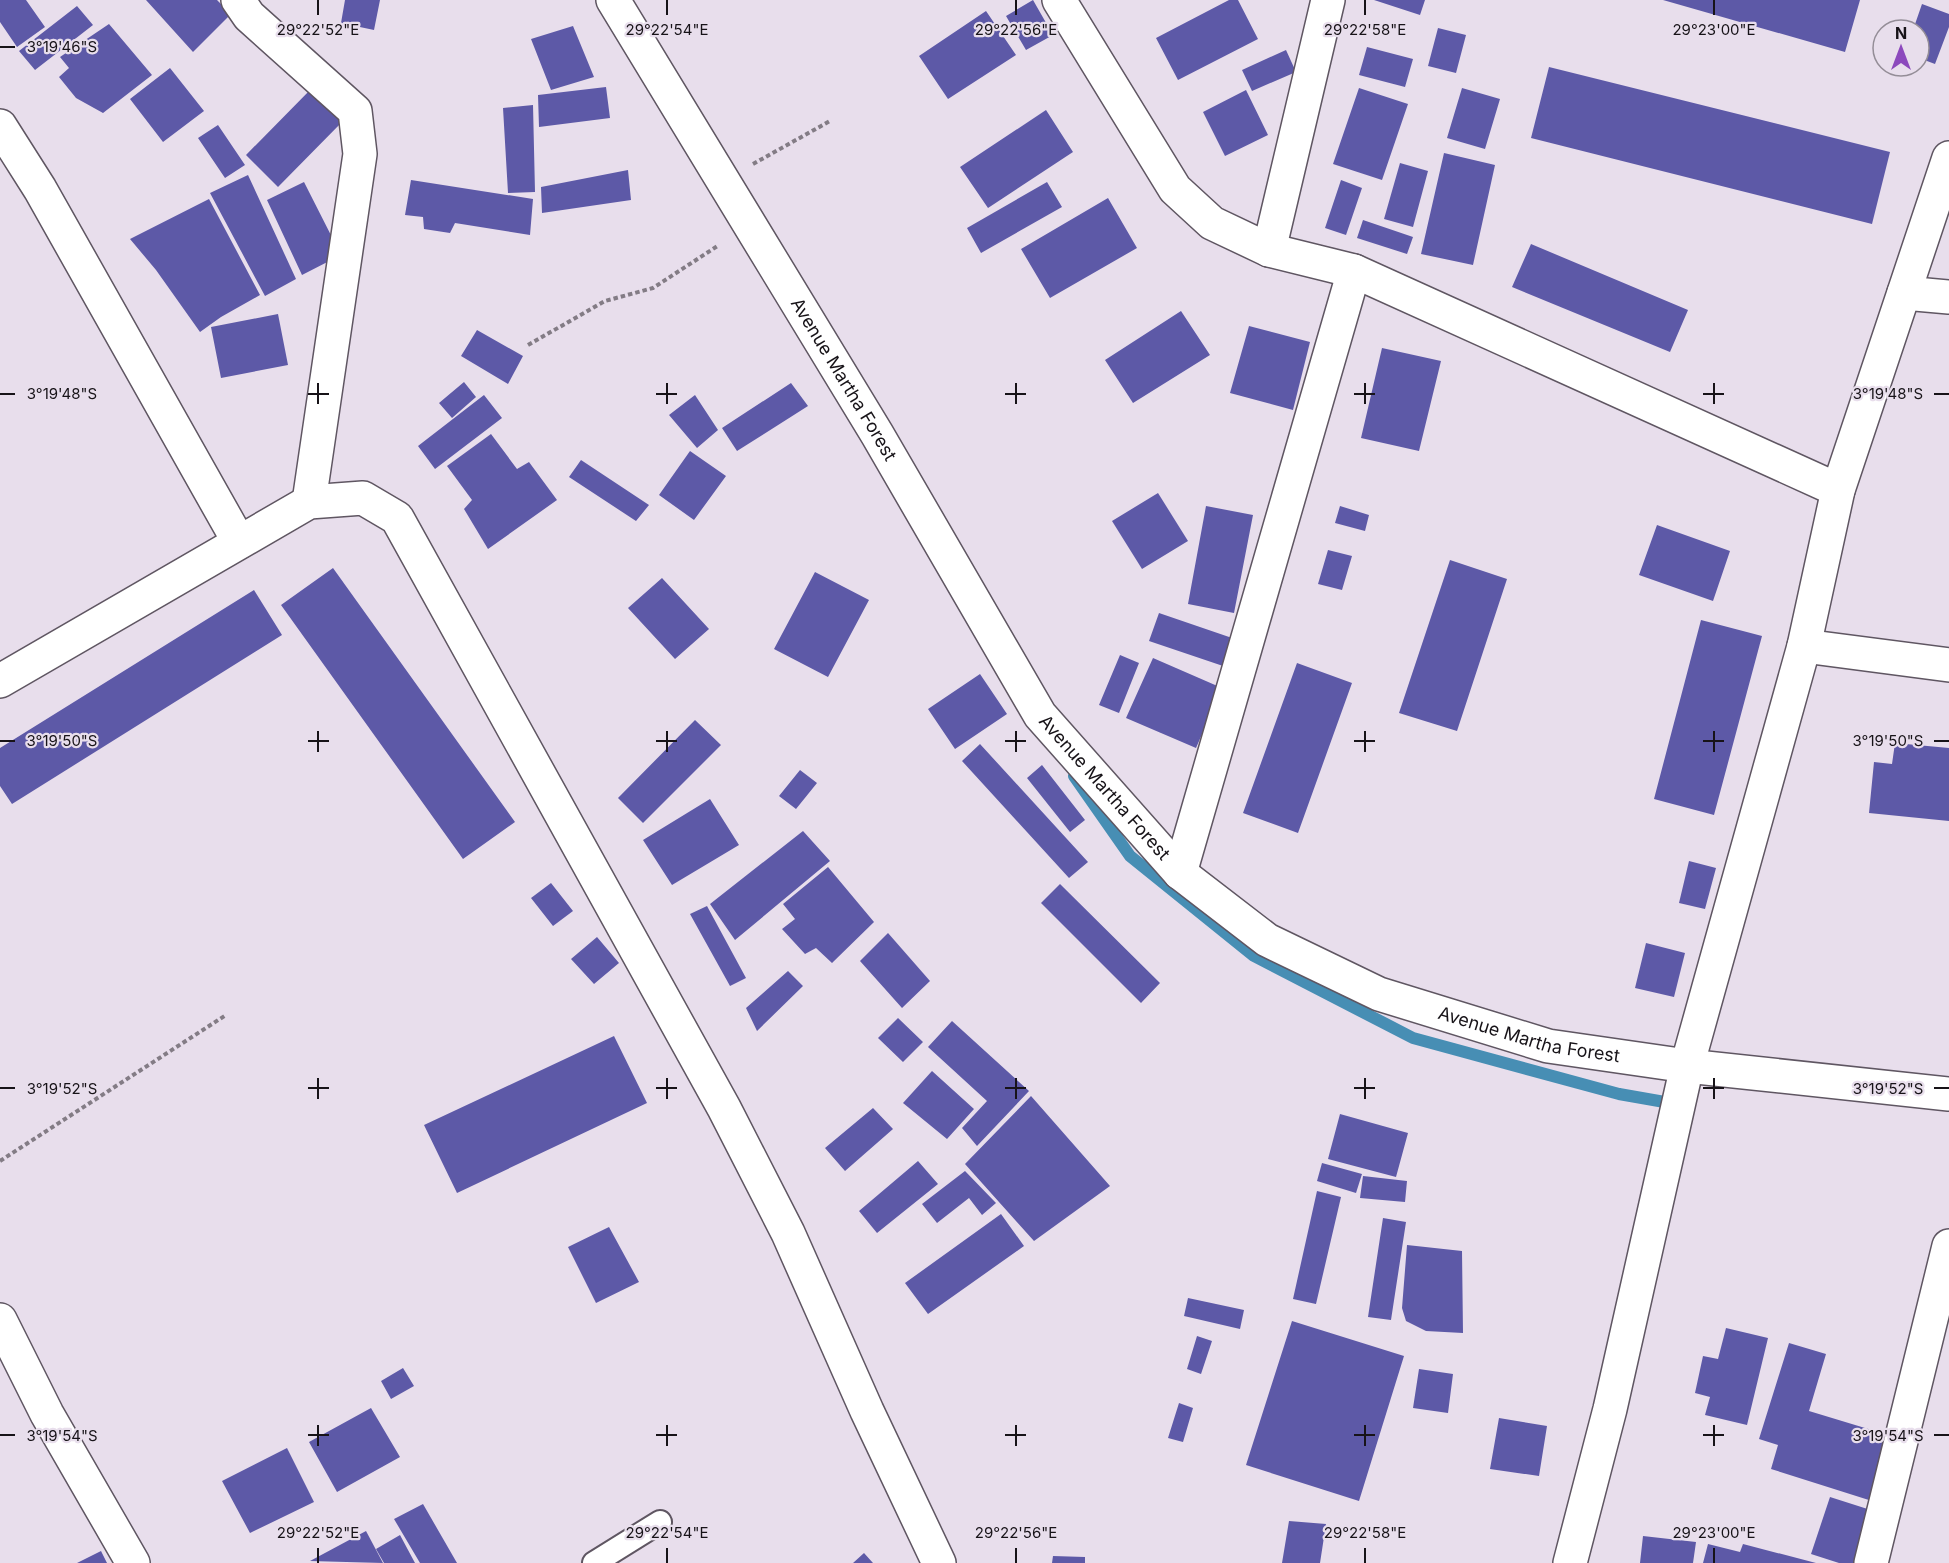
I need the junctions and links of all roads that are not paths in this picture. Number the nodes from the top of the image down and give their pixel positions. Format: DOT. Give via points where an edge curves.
graph roads {
  1 [pos="238,0"];
  2 [pos="613,0"];
  3 [pos="1059,0"];
  4 [pos="1328,0"];
  5 [pos="0,126"];
  6 [pos="1949,158"];
  7 [pos="1269,250"];
  8 [pos="1354,271"];
  9 [pos="1904,293"];
  10 [pos="1949,297"];
  11 [pos="1838,490"];
  12 [pos="309,502"];
  13 [pos="239,542"];
  14 [pos="1804,646"];
  15 [pos="1949,665"];
  16 [pos="0,681"];
  17 [pos="1180,873"];
  18 [pos="1687,1066"];
  19 [pos="1949,1094"];
  20 [pos="1949,1246"];
  21 [pos="0,1320"];
  22 [pos="660,1522"];
  23 [pos="134,1563"];
  24 [pos="594,1563"];
  25 [pos="939,1563"];
  26 [pos="1570,1563"];
  27 [pos="1871,1563"];
  1 -- 12 [label="street" via="249,16 355,111 360,154"];
  2 -- 17 [label="street, Avenue Martha Forest" via="877,434 1040,715"];
  3 -- 7 [label="street" via="1174,189 1212,223"];
  4 -- 7 [label="street"];
  5 -- 13 [label="street" via="40,189"];
  6 -- 9 [label="street"];
  7 -- 8 [label="street"];
  8 -- 11 [label="street"];
  8 -- 17 [label="street"];
  9 -- 10 [label="street"];
  9 -- 11 [label="street"];
  11 -- 14 [label="street"];
  12 -- 13 [label="street"];
  12 -- 25 [label="street" via="363,498 397,518 724,1108 788,1233"];
  13 -- 16 [label="street"];
  14 -- 15 [label="street"];
  14 -- 18 [label="street"];
  17 -- 18 [label="street, Avenue Martha Forest" via="1268,940 1379,994 1548,1046"];
  18 -- 19 [label="street, Avenue Martha Forest"];
  18 -- 26 [label="street" via="1610,1409"];
  20 -- 27 [label="street"];
  21 -- 23 [label="street" via="47,1414"];
  22 -- 24 [label="lane"];
}
